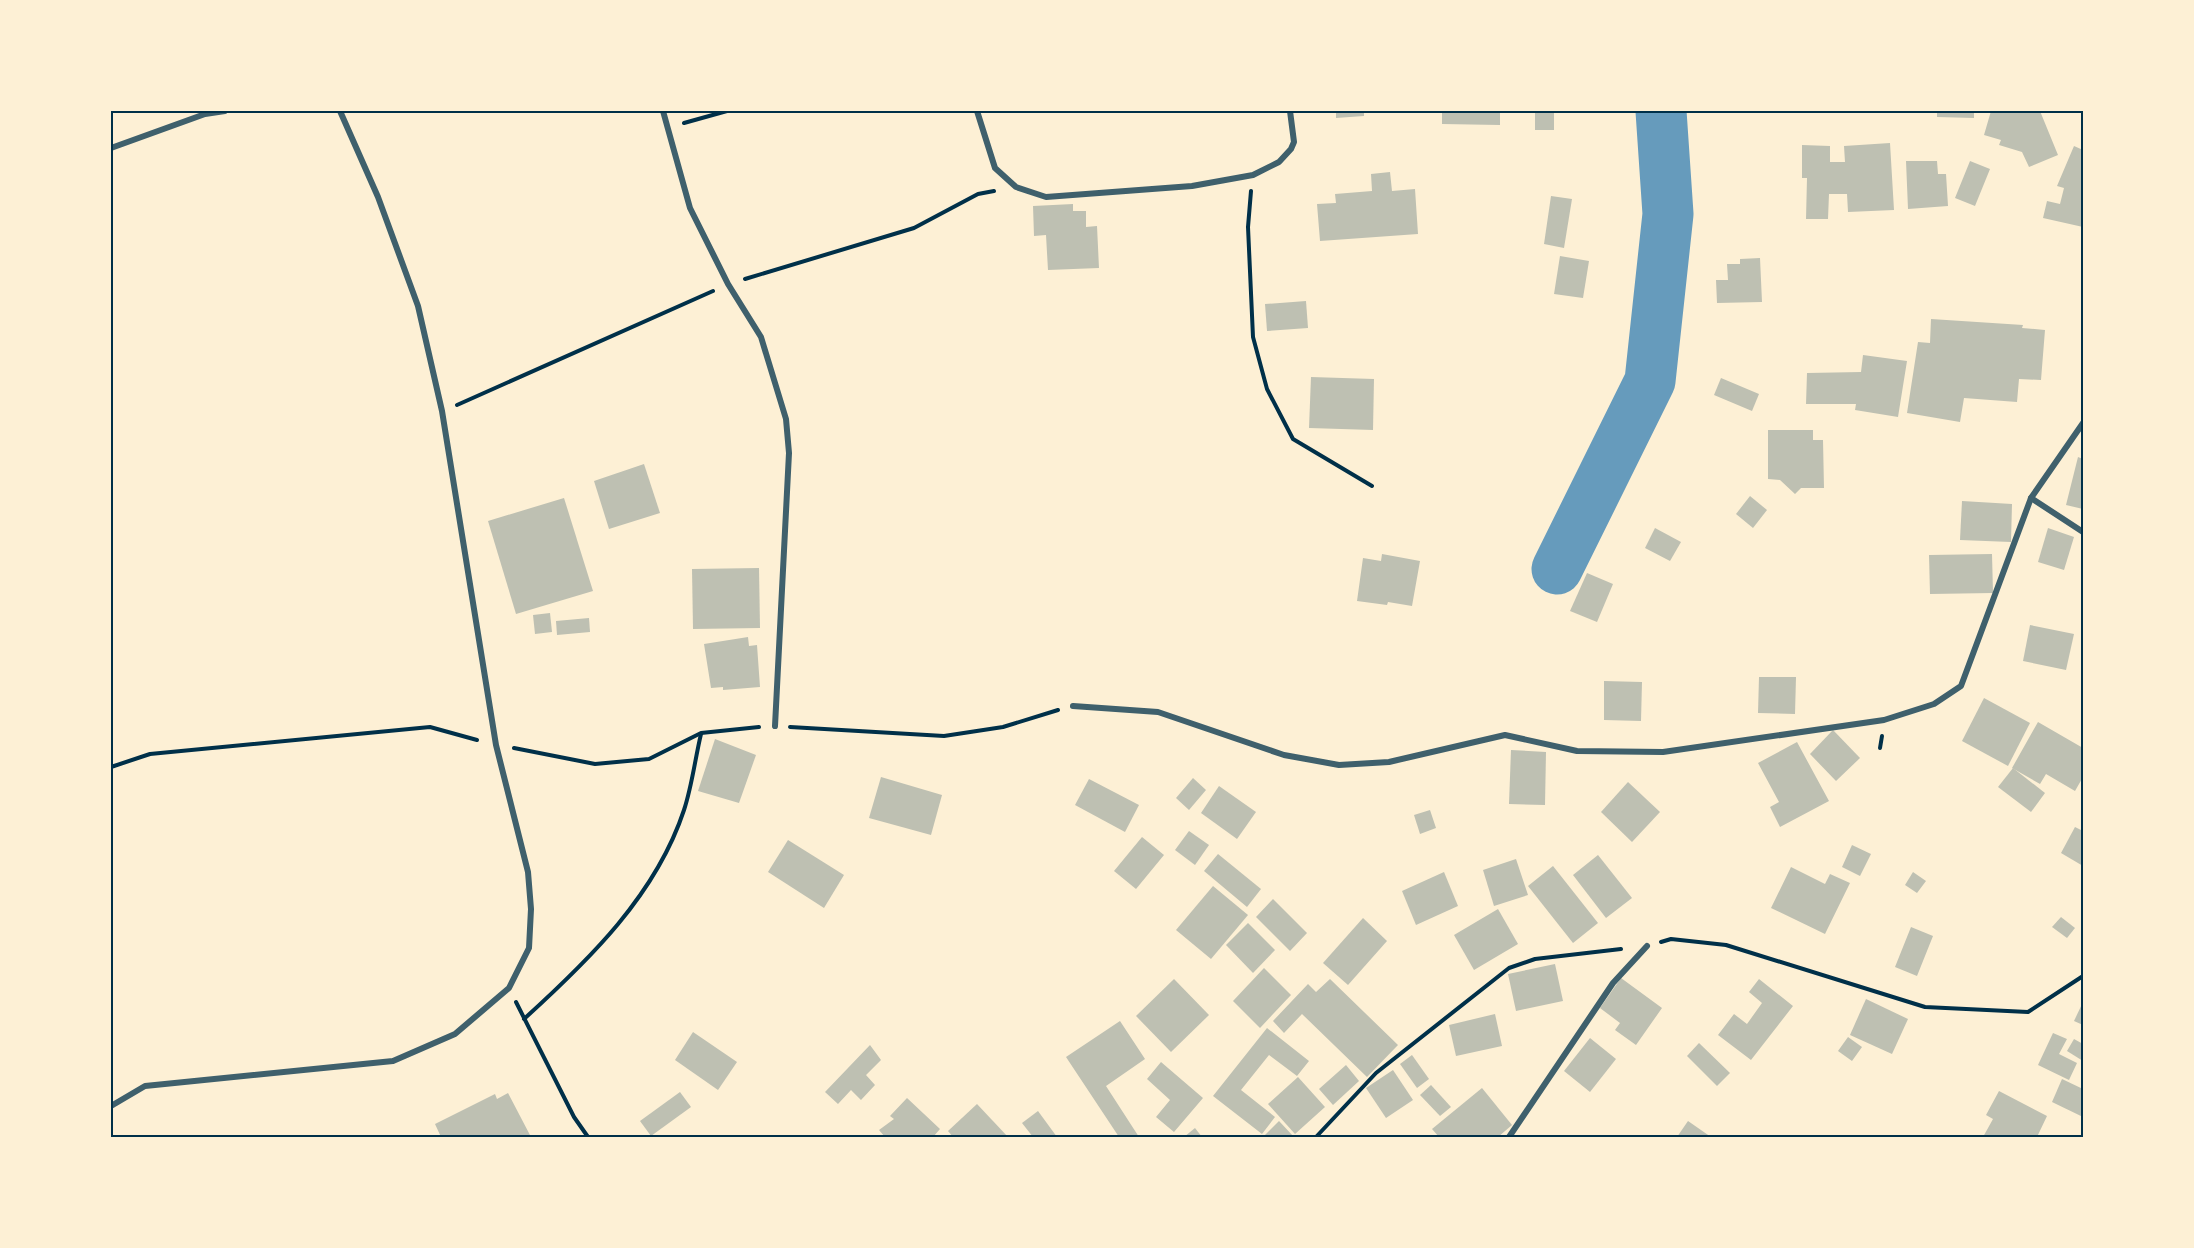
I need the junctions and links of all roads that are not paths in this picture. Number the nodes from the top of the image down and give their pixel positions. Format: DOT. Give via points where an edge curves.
graph roads {
  1 [pos="225,111"];
  2 [pos="340,111"];
  3 [pos="663,111"];
  4 [pos="977,111"];
  5 [pos="1290,111"];
  6 [pos="111,148"];
  7 [pos="2083,423"];
  8 [pos="2031,498"];
  9 [pos="2083,532"];
  10 [pos="1073,705"];
  11 [pos="775,726"];
  12 [pos="1647,946"];
  13 [pos="111,1106"];
  14 [pos="1509,1137"];
  1 -- 6 [label="street" via="205,114"];
  2 -- 13 [label="street" via="378,197 418,306 442,411 496,745 528,872 529,948 509,988 455,1034 393,1061 145,1086"];
  3 -- 11 [label="street" via="690,208 728,284 761,337 786,419 789,453"];
  4 -- 5 [label="street" via="995,168 1016,187 1046,197 1192,186 1253,175 1279,162 1291,149 1294,142"];
  7 -- 8 [label="street"];
  8 -- 9 [label="street"];
  8 -- 10 [label="street" via="1961,686 1934,704 1884,720 1663,752 1577,752 1505,735 1389,762 1339,765 1284,755 1158,712"];
  12 -- 14 [label="street" via="1613,983"];
}
